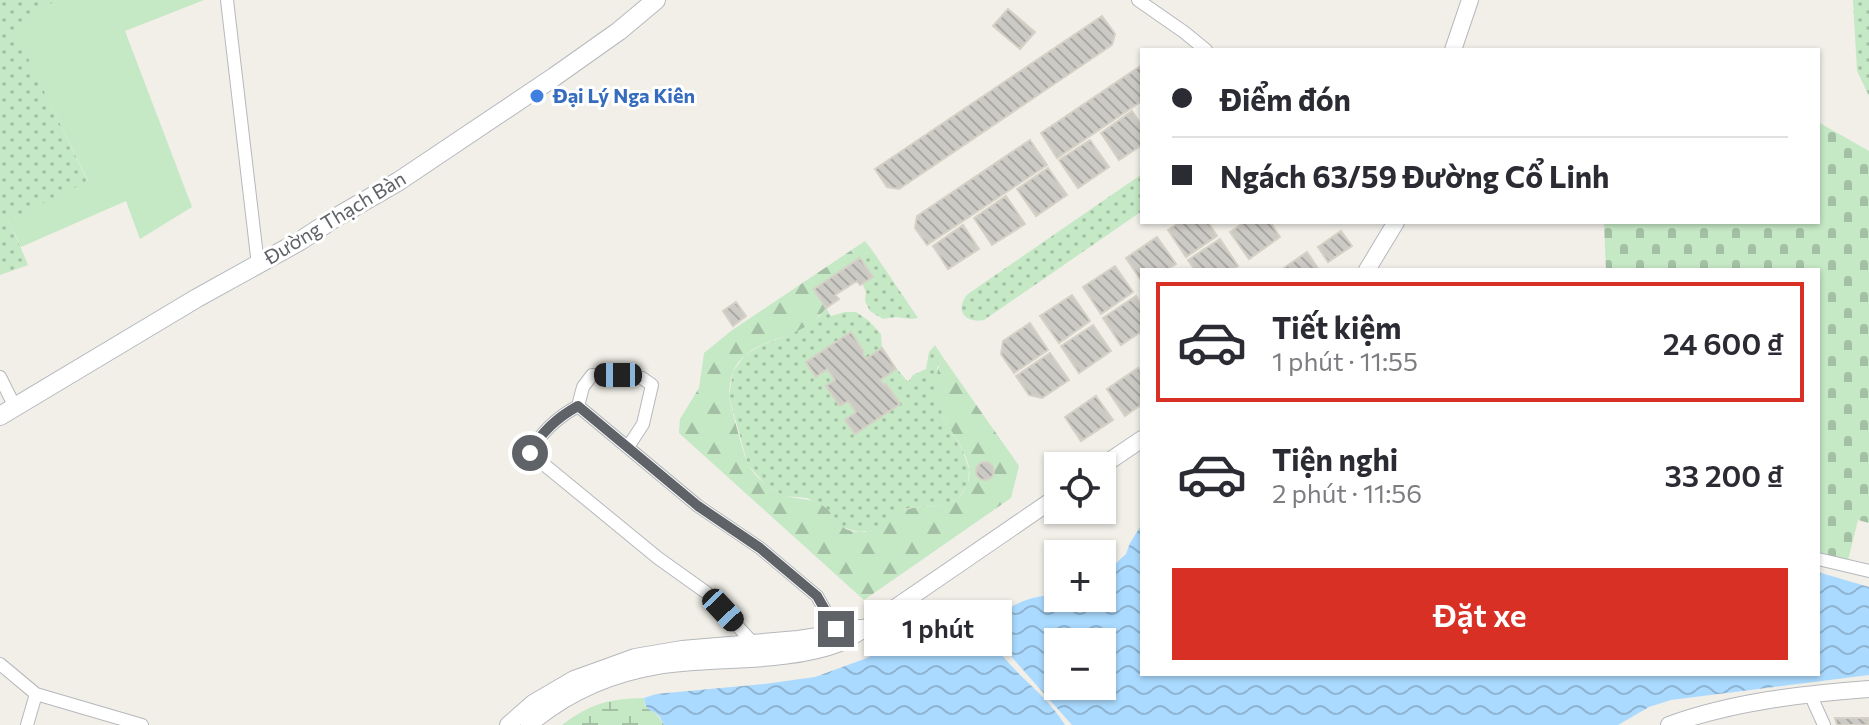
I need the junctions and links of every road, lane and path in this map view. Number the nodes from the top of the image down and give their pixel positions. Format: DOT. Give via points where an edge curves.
graph roads {
  1 [pos="227,0"];
  2 [pos="656,0"];
  3 [pos="1138,0"];
  4 [pos="1470,0"];
  5 [pos="1204,48"];
  6 [pos="1454,48"];
  7 [pos="1395,224"];
  8 [pos="258,265"];
  9 [pos="1368,268"];
  10 [pos="0,377"];
  11 [pos="578,406"];
  12 [pos="8,411"];
  13 [pos="1140,440"];
  14 [pos="628,447"];
  15 [pos="1116,457"];
  16 [pos="1044,506"];
  17 [pos="1820,559"];
  18 [pos="1869,571"];
  19 [pos="839,636"];
  20 [pos="756,651"];
  21 [pos="0,664"];
  22 [pos="1869,689"];
  23 [pos="36,694"];
  24 [pos="1810,694"];
  25 [pos="538,708"];
  26 [pos="125,722"];
  27 [pos="27,725"];
  28 [pos="142,725"];
  29 [pos="508,725"];
  30 [pos="529,725"];
  31 [pos="1669,725"];
  32 [pos="1824,725"];
  1 -- 8 [label="street"];
  2 -- 8 [label="main road, Đường Thạch Bàn" via="467,137"];
  3 -- 5 [label="street"];
  4 -- 6 [label="street"];
  7 -- 9 [label="street"];
  8 -- 12 [label="main road, Đường Thạch Bàn"];
  10 -- 12 [label="street"];
  11 -- 14 [label="street"];
  11 -- 14 [label="street" via="592,375 642,378 652,385 643,424"];
  11 -- 20 [label="street" via="561,415 530,453 707,593"];
  13 -- 15 [label="street"];
  14 -- 19 [label="street" via="817,596"];
  16 -- 19 [label="street" via="867,627"];
  17 -- 18 [label="street"];
  19 -- 20 [label="street" via="821,649"];
  20 -- 25 [label="street" via="636,664"];
  21 -- 23 [label="street"];
  22 -- 24 [label="street"];
  23 -- 26 [label="street"];
  23 -- 27 [label="street"];
  24 -- 31 [label="street" via="1699,714"];
  24 -- 32 [label="street"];
  25 -- 29 [label="street"];
  25 -- 30 [label="street"];
  26 -- 28 [label="street"];
}
